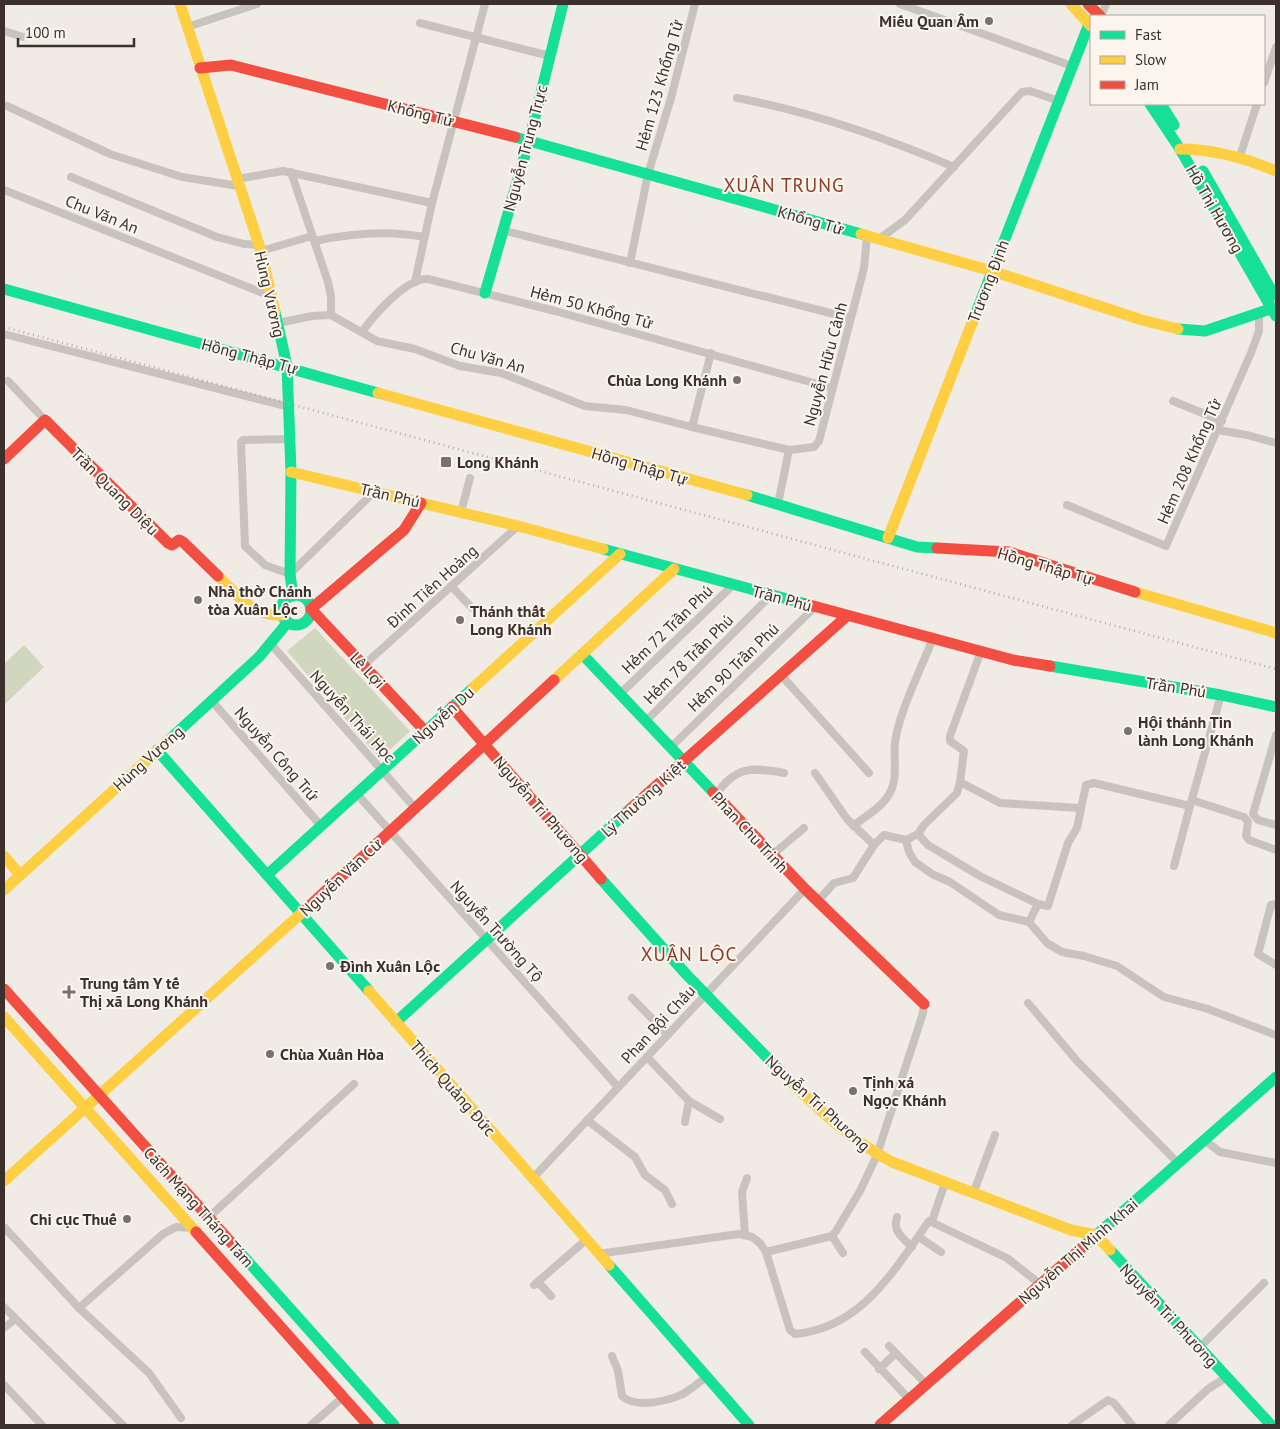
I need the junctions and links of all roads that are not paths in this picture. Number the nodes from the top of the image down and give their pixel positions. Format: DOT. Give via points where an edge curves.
graph roads {
  1 [pos="180,4"];
  2 [pos="257,4"];
  3 [pos="485,4"];
  4 [pos="563,4"];
  5 [pos="695,4"];
  6 [pos="900,4"];
  7 [pos="1071,4"];
  8 [pos="1106,4"];
  9 [pos="1090,15"];
  10 [pos="1096,15"];
  11 [pos="420,23"];
  12 [pos="1090,26"];
  13 [pos="187,27"];
  14 [pos="4,31"];
  15 [pos="23,37"];
  16 [pos="475,38"];
  17 [pos="1276,47"];
  18 [pos="550,56"];
  19 [pos="1072,66"];
  20 [pos="200,68"];
  21 [pos="1265,80"];
  22 [pos="737,98"];
  23 [pos="1059,100"];
  24 [pos="1151,105"];
  25 [pos="1162,105"];
  26 [pos="1257,105"];
  27 [pos="7,106"];
  28 [pos="453,122"];
  29 [pos="529,141"];
  30 [pos="1184,148"];
  31 [pos="1240,156"];
  32 [pos="954,167"];
  33 [pos="1276,171"];
  34 [pos="291,172"];
  35 [pos="648,174"];
  36 [pos="71,177"];
  37 [pos="238,182"];
  38 [pos="4,190"];
  39 [pos="432,203"];
  40 [pos="502,230"];
  41 [pos="867,236"];
  42 [pos="424,237"];
  43 [pos="313,238"];
  44 [pos="879,239"];
  45 [pos="260,248"];
  46 [pos="630,263"];
  47 [pos="992,271"];
  48 [pos="415,282"];
  49 [pos="4,289"];
  50 [pos="485,293"];
  51 [pos="273,298"];
  52 [pos="1275,308"];
  53 [pos="1259,313"];
  54 [pos="331,315"];
  55 [pos="850,318"];
  56 [pos="278,323"];
  57 [pos="362,332"];
  58 [pos="4,334"];
  59 [pos="711,354"];
  60 [pos="287,366"];
  61 [pos="8,382"];
  62 [pos="832,388"];
  63 [pos="1173,400"];
  64 [pos="289,407"];
  65 [pos="45,420"];
  66 [pos="1222,421"];
  67 [pos="692,427"];
  68 [pos="1218,430"];
  69 [pos="290,440"];
  70 [pos="1276,443"];
  71 [pos="789,450"];
  72 [pos="4,459"];
  73 [pos="291,472"];
  74 [pos="470,478"];
  75 [pos="374,492"];
  76 [pos="420,503"];
  77 [pos="778,504"];
  78 [pos="1067,505"];
  79 [pos="461,512"];
  80 [pos="518,526"];
  81 [pos="888,538"];
  82 [pos="620,554"];
  83 [pos="674,569"];
  84 [pos="290,574"];
  85 [pos="733,585"];
  86 [pos="451,586"];
  87 [pos="771,595"];
  88 [pos="293,596"];
  89 [pos="815,607"];
  90 [pos="472,608"];
  91 [pos="311,609"];
  92 [pos="847,616"];
  93 [pos="285,619"];
  94 [pos="1276,633"];
  95 [pos="933,638"];
  96 [pos="270,643"];
  97 [pos="981,651"];
  98 [pos="582,654"];
  99 [pos="364,665"];
  100 [pos="781,675"];
  101 [pos="620,694"];
  102 [pos="1221,695"];
  103 [pos="211,700"];
  104 [pos="452,707"];
  105 [pos="1276,707"];
  106 [pos="646,721"];
  107 [pos="425,731"];
  108 [pos="1276,736"];
  109 [pos="485,744"];
  110 [pos="671,747"];
  111 [pos="157,750"];
  112 [pos="684,761"];
  113 [pos="382,770"];
  114 [pos="784,773"];
  115 [pos="815,773"];
  116 [pos="869,774"];
  117 [pos="960,782"];
  118 [pos="357,794"];
  119 [pos="716,795"];
  120 [pos="1191,803"];
  121 [pos="416,808"];
  122 [pos="1080,808"];
  123 [pos="1276,825"];
  124 [pos="322,826"];
  125 [pos="854,826"];
  126 [pos="804,828"];
  127 [pos="390,831"];
  128 [pos="918,834"];
  129 [pos="906,840"];
  130 [pos="874,845"];
  131 [pos="1276,850"];
  132 [pos="580,853"];
  133 [pos="772,855"];
  134 [pos="4,856"];
  135 [pos="1174,866"];
  136 [pos="20,875"];
  137 [pos="267,875"];
  138 [pos="804,889"];
  139 [pos="4,890"];
  140 [pos="817,902"];
  141 [pos="1038,904"];
  142 [pos="1276,904"];
  143 [pos="301,914"];
  144 [pos="1029,922"];
  145 [pos="486,939"];
  146 [pos="1276,965"];
  147 [pos="4,989"];
  148 [pos="704,996"];
  149 [pos="632,998"];
  150 [pos="1028,1003"];
  151 [pos="924,1004"];
  152 [pos="4,1017"];
  153 [pos="396,1022"];
  154 [pos="668,1034"];
  155 [pos="1276,1035"];
  156 [pos="647,1057"];
  157 [pos="1276,1077"];
  158 [pos="354,1084"];
  159 [pos="618,1087"];
  160 [pos="98,1095"];
  161 [pos="689,1101"];
  162 [pos="84,1107"];
  163 [pos="720,1119"];
  164 [pos="587,1120"];
  165 [pos="685,1122"];
  166 [pos="995,1135"];
  167 [pos="1204,1140"];
  168 [pos="877,1155"];
  169 [pos="1178,1163"];
  170 [pos="1276,1163"];
  171 [pos="532,1178"];
  172 [pos="747,1178"];
  173 [pos="4,1180"];
  174 [pos="945,1183"];
  175 [pos="973,1194"];
  176 [pos="672,1204"];
  177 [pos="896,1217"];
  178 [pos="208,1218"];
  179 [pos="932,1221"];
  180 [pos="4,1227"];
  181 [pos="192,1228"];
  182 [pos="746,1235"];
  183 [pos="1096,1235"];
  184 [pos="832,1236"];
  185 [pos="919,1237"];
  186 [pos="586,1240"];
  187 [pos="912,1247"];
  188 [pos="766,1252"];
  189 [pos="941,1252"];
  190 [pos="843,1253"];
  191 [pos="598,1254"];
  192 [pos="1264,1283"];
  193 [pos="1040,1284"];
  194 [pos="551,1296"];
  195 [pos="4,1307"];
  196 [pos="79,1308"];
  197 [pos="14,1320"];
  198 [pos="4,1328"];
  199 [pos="889,1346"];
  200 [pos="1200,1347"];
  201 [pos="865,1352"];
  202 [pos="895,1354"];
  203 [pos="612,1356"];
  204 [pos="879,1369"];
  205 [pos="706,1377"];
  206 [pos="1227,1377"];
  207 [pos="926,1384"];
  208 [pos="4,1385"];
  209 [pos="343,1397"];
  210 [pos="909,1399"];
  211 [pos="181,1418"];
  212 [pos="42,1425"];
  213 [pos="123,1425"];
  214 [pos="311,1425"];
  215 [pos="368,1425"];
  216 [pos="394,1425"];
  217 [pos="749,1425"];
  218 [pos="880,1425"];
  219 [pos="1072,1425"];
  220 [pos="1132,1425"];
  221 [pos="1169,1425"];
  222 [pos="1271,1425"];
  1 -- 13 [label="street, Hùng Vương"];
  2 -- 13 [label="street"];
  3 -- 16 [label="street"];
  4 -- 18 [label="street, Nguyễn Trung Trực"];
  5 -- 35 [label="street, Hẻm 123 Khổng Tử"];
  6 -- 19 [label="street"];
  7 -- 9 [label="street"];
  8 -- 10 [label="street"];
  11 -- 16 [label="street"];
  12 -- 19 [label="street, Trương Định"];
  13 -- 20 [label="street, Hùng Vương"];
  14 -- 15 [label="street"];
  16 -- 18 [label="street"];
  16 -- 28 [label="street"];
  17 -- 21 [label="street"];
  18 -- 29 [label="street, Nguyễn Trung Trực"];
  19 -- 23 [label="street, Trương Định"];
  20 -- 28 [label="street, Khổng Tử" via="244,68"];
  20 -- 37 [label="street, Hùng Vương"];
  22 -- 32 [label="street" via="779,106 846,126"];
  23 -- 32 [label="street" via="1030,91 1022,92"];
  23 -- 47 [label="street, Trương Định"];
  24 -- 30 [label="street, Hồ Thị Hương"];
  25 -- 30 [label="street, Hồ Thị Hương"];
  26 -- 31 [label="street"];
  27 -- 37 [label="street" via="110,154 182,177"];
  28 -- 29 [label="street, Khổng Tử"];
  28 -- 39 [label="street"];
  29 -- 35 [label="street, Khổng Tử"];
  29 -- 40 [label="street, Nguyễn Trung Trực"];
  30 -- 31 [label="street"];
  30 -- 52 [label="street, Hồ Thị Hương"];
  31 -- 33 [label="street"];
  32 -- 44 [label="street" via="905,220"];
  34 -- 37 [label="street" via="273,171"];
  34 -- 39 [label="street"];
  34 -- 43 [label="street"];
  35 -- 41 [label="street, Khổng Tử"];
  35 -- 46 [label="street, Hẻm 123 Khổng Tử"];
  36 -- 45 [label="street" via="217,237"];
  37 -- 45 [label="street, Hùng Vương"];
  38 -- 51 [label="street, Chu Văn An"];
  39 -- 42 [label="street"];
  40 -- 46 [label="street"];
  40 -- 50 [label="street, Nguyễn Trung Trực"];
  41 -- 44 [label="street, Khổng Tử"];
  41 -- 55 [label="street, Nguyễn Hữu Cảnh" via="864,268"];
  42 -- 43 [label="street" via="391,232"];
  42 -- 48 [label="street"];
  43 -- 45 [label="street"];
  43 -- 54 [label="street" via="330,290"];
  44 -- 47 [label="street, Khổng Tử"];
  45 -- 51 [label="street, Hùng Vương"];
  46 -- 55 [label="street"];
  47 -- 53 [label="street, Khổng Tử" via="1185,331 1216,328"];
  47 -- 81 [label="street, Trương Định"];
  48 -- 50 [label="street, Hẻm 50 Khổng Tử" via="428,279"];
  48 -- 57 [label="street" via="380,309"];
  49 -- 60 [label="street, Hồng Thập Tự"];
  50 -- 59 [label="street, Hẻm 50 Khổng Tử"];
  51 -- 56 [label="street, Hùng Vương"];
  52 -- 53 [label="street, Khổng Tử"];
  53 -- 66 [label="street, Hẻm 208 Khổng Tử" via="1255,343"];
  54 -- 56 [label="street"];
  54 -- 57 [label="street, Chu Văn An"];
  55 -- 62 [label="street, Nguyễn Hữu Cảnh"];
  56 -- 60 [label="street, Hùng Vương"];
  57 -- 67 [label="street, Chu Văn An" via="376,341 409,347 460,366 501,373 585,406 626,410"];
  58 -- 64 [label="street"];
  59 -- 62 [label="street, Hẻm 50 Khổng Tử"];
  59 -- 67 [label="street"];
  60 -- 64 [label="street, Hùng Vương"];
  60 -- 77 [label="street, Hồng Thập Tự"];
  61 -- 65 [label="street, Trần Quang Diệu"];
  62 -- 71 [label="street, Nguyễn Hữu Cảnh" via="817,445"];
  63 -- 66 [label="street"];
  64 -- 69 [label="street, Hùng Vương"];
  65 -- 72 [label="street"];
  65 -- 93 [label="street, Trần Quang Diệu" via="168,544 178,540 184,542 256,612"];
  66 -- 68 [label="street, Hẻm 208 Khổng Tử"];
  67 -- 71 [label="street, Chu Văn An"];
  68 -- 70 [label="street"];
  68 -- 78 [label="street, Hẻm 208 Khổng Tử" via="1166,546"];
  69 -- 73 [label="street, Hùng Vương"];
  69 -- 84 [label="street" via="243,440 241,446 245,546 265,565"];
  71 -- 77 [label="street"];
  73 -- 75 [label="street, Trần Phú"];
  73 -- 84 [label="street, Hùng Vương"];
  74 -- 79 [label="street"];
  75 -- 76 [label="street, Trần Phú"];
  75 -- 84 [label="street"];
  76 -- 79 [label="street, Trần Phú"];
  76 -- 91 [label="street" via="404,530"];
  77 -- 81 [label="street, Hồng Thập Tự"];
  79 -- 80 [label="street, Trần Phú"];
  80 -- 82 [label="street, Trần Phú"];
  80 -- 86 [label="street, Đinh Tiên Hoàng"];
  81 -- 94 [label="street, Hồng Thập Tự" via="926,548 1009,552"];
  82 -- 83 [label="street, Trần Phú"];
  82 -- 104 [label="street, Nguyễn Du"];
  83 -- 85 [label="street, Trần Phú"];
  83 -- 98 [label="street, Nguyễn Văn Cừ"];
  84 -- 88 [label="street, Hùng Vương"];
  85 -- 87 [label="street, Trần Phú"];
  85 -- 101 [label="street, Hẻm 72 Trần Phú"];
  86 -- 90 [label="street"];
  86 -- 99 [label="street, Đinh Tiên Hoàng"];
  87 -- 89 [label="street, Trần Phú"];
  87 -- 106 [label="street, Hẻm 78 Trần Phú"];
  88 -- 91 [label="street" via="304,598"];
  88 -- 93 [label="street" via="282,604"];
  89 -- 92 [label="street, Trần Phú"];
  89 -- 110 [label="street, Hẻm 90 Trần Phú"];
  91 -- 93 [label="street" via="309,617 302,623 295,624"];
  91 -- 99 [label="street, Lê Lợi"];
  92 -- 95 [label="street, Trần Phú"];
  92 -- 100 [label="street, Lý Thường Kiệt"];
  93 -- 96 [label="street, Hùng Vương"];
  95 -- 97 [label="street, Trần Phú"];
  95 -- 125 [label="street" via="898,727 890,792"];
  96 -- 103 [label="street, Hùng Vương"];
  96 -- 113 [label="street, Nguyễn Thái Học"];
  97 -- 102 [label="street, Trần Phú" via="1037,665"];
  97 -- 117 [label="street" via="950,736 950,741 964,751"];
  98 -- 101 [label="street, Phan Chu Trinh"];
  98 -- 109 [label="street, Nguyễn Văn Cừ"];
  99 -- 107 [label="street, Lê Lợi"];
  100 -- 112 [label="street, Lý Thường Kiệt"];
  100 -- 116 [label="street"];
  101 -- 106 [label="street, Phan Chu Trinh"];
  102 -- 105 [label="street, Trần Phú"];
  102 -- 120 [label="street"];
  103 -- 111 [label="street, Hùng Vương"];
  103 -- 124 [label="street, Nguyễn Công Trứ"];
  104 -- 107 [label="street, Nguyễn Du"];
  104 -- 109 [label="street, Nguyễn Tri Phương"];
  106 -- 110 [label="street, Phan Chu Trinh"];
  107 -- 113 [label="street, Nguyễn Du"];
  108 -- 123 [label="street" via="1253,814 1258,820"];
  109 -- 121 [label="street, Nguyễn Văn Cừ"];
  109 -- 132 [label="street, Nguyễn Tri Phương"];
  110 -- 112 [label="street, Phan Chu Trinh"];
  111 -- 136 [label="street, Hùng Vương"];
  111 -- 137 [label="street, Thích Quảng Đức"];
  112 -- 119 [label="street, Phan Chu Trinh"];
  112 -- 132 [label="street, Lý Thường Kiệt"];
  113 -- 118 [label="street, Nguyễn Du"];
  113 -- 121 [label="street, Nguyễn Thái Học"];
  114 -- 119 [label="street" via="758,768 742,771 725,782"];
  115 -- 125 [label="street"];
  117 -- 122 [label="street" via="1000,803"];
  117 -- 128 [label="street" via="957,793 924,824"];
  118 -- 124 [label="street, Nguyễn Du"];
  118 -- 127 [label="street, Nguyễn Trường Tộ"];
  119 -- 133 [label="street, Phan Chu Trinh"];
  120 -- 122 [label="street" via="1089,783 1084,788"];
  120 -- 131 [label="street" via="1244,817 1248,822 1246,836 1249,840"];
  120 -- 135 [label="street"];
  121 -- 127 [label="street, Nguyễn Văn Cừ"];
  122 -- 141 [label="street" via="1077,828 1068,843 1050,904"];
  124 -- 137 [label="street, Nguyễn Du"];
  125 -- 130 [label="street"];
  126 -- 133 [label="street"];
  127 -- 143 [label="street, Nguyễn Văn Cừ"];
  127 -- 145 [label="street, Nguyễn Trường Tộ"];
  128 -- 129 [label="street"];
  128 -- 141 [label="street" via="928,845 980,876"];
  129 -- 130 [label="street" via="884,835"];
  129 -- 144 [label="street" via="912,858 932,874 950,882 999,915"];
  130 -- 140 [label="street" via="853,878 834,883"];
  132 -- 145 [label="street, Lý Thường Kiệt"];
  132 -- 148 [label="street, Nguyễn Tri Phương"];
  133 -- 138 [label="street, Phan Chu Trinh"];
  134 -- 136 [label="street"];
  136 -- 139 [label="street, Hùng Vương"];
  137 -- 143 [label="street, Thích Quảng Đức"];
  138 -- 140 [label="street, Phan Chu Trinh"];
  138 -- 148 [label="street, Phan Bội Châu"];
  140 -- 151 [label="street, Phan Chu Trinh"];
  141 -- 144 [label="street"];
  142 -- 146 [label="street" via="1272,905 1258,954"];
  143 -- 153 [label="street, Thích Quảng Đức"];
  143 -- 160 [label="street, Nguyễn Văn Cừ"];
  144 -- 155 [label="street" via="1047,944 1062,952 1117,966 1164,997"];
  145 -- 153 [label="street, Lý Thường Kiệt"];
  145 -- 159 [label="street, Nguyễn Trường Tộ"];
  147 -- 160 [label="street, Cách Mạng Tháng Tám"];
  148 -- 154 [label="street, Phan Bội Châu"];
  148 -- 168 [label="street, Nguyễn Tri Phương" via="784,1074"];
  149 -- 154 [label="street"];
  150 -- 169 [label="street" via="1078,1061"];
  151 -- 168 [label="street"];
  152 -- 162 [label="street, Cách Mạng Tháng Tám"];
  153 -- 171 [label="street, Thích Quảng Đức"];
  154 -- 156 [label="street, Phan Bội Châu"];
  156 -- 159 [label="street, Phan Bội Châu"];
  156 -- 161 [label="street"];
  157 -- 167 [label="street, Nguyễn Thị Minh Khai"];
  158 -- 178 [label="street"];
  159 -- 164 [label="street, Phan Bội Châu"];
  160 -- 162 [label="street, Nguyễn Văn Cừ"];
  160 -- 178 [label="street, Cách Mạng Tháng Tám"];
  161 -- 163 [label="street"];
  161 -- 165 [label="street"];
  162 -- 173 [label="street, Nguyễn Văn Cừ"];
  162 -- 181 [label="street, Cách Mạng Tháng Tám"];
  164 -- 171 [label="street, Phan Bội Châu"];
  164 -- 176 [label="street" via="635,1157 645,1175 665,1190"];
  166 -- 175 [label="street"];
  167 -- 169 [label="street, Nguyễn Thị Minh Khai"];
  167 -- 170 [label="street" via="1220,1152"];
  168 -- 174 [label="street, Nguyễn Tri Phương"];
  168 -- 184 [label="street" via="860,1191"];
  169 -- 183 [label="street, Nguyễn Thị Minh Khai"];
  171 -- 186 [label="street, Thích Quảng Đức"];
  172 -- 182 [label="street" via="742,1192"];
  174 -- 175 [label="street, Nguyễn Tri Phương"];
  174 -- 179 [label="street"];
  175 -- 183 [label="street, Nguyễn Tri Phương" via="1071,1230"];
  177 -- 187 [label="street" via="896,1231"];
  178 -- 216 [label="street, Cách Mạng Tháng Tám"];
  179 -- 185 [label="street"];
  179 -- 193 [label="street" via="1007,1258"];
  180 -- 196 [label="street"];
  181 -- 196 [label="street" via="176,1227 163,1234"];
  181 -- 209 [label="street, Cách Mạng Tháng Tám"];
  182 -- 188 [label="street" via="756,1239"];
  182 -- 191 [label="street"];
  183 -- 193 [label="street, Nguyễn Thị Minh Khai"];
  183 -- 200 [label="street, Nguyễn Tri Phương"];
  184 -- 188 [label="street"];
  184 -- 190 [label="street"];
  185 -- 187 [label="street"];
  185 -- 189 [label="street"];
  186 -- 191 [label="street, Thích Quảng Đức"];
  186 -- 194 [label="street" via="536,1284"];
  187 -- 188 [label="street" via="899,1266 857,1311 846,1318 795,1334 790,1330"];
  191 -- 205 [label="street, Thích Quảng Đức"];
  192 -- 200 [label="street"];
  193 -- 207 [label="street, Nguyễn Thị Minh Khai"];
  195 -- 197 [label="street"];
  196 -- 211 [label="street" via="150,1373"];
  197 -- 198 [label="street"];
  197 -- 213 [label="street"];
  199 -- 202 [label="street"];
  200 -- 206 [label="street, Nguyễn Tri Phương"];
  201 -- 204 [label="street"];
  202 -- 204 [label="street"];
  202 -- 207 [label="street"];
  203 -- 205 [label="street" via="622,1396 630,1402 646,1403 676,1397"];
  204 -- 210 [label="street"];
  205 -- 217 [label="street, Thích Quảng Đức"];
  206 -- 221 [label="street" via="1208,1389"];
  206 -- 222 [label="street, Nguyễn Tri Phương"];
  207 -- 210 [label="street, Nguyễn Thị Minh Khai"];
  208 -- 212 [label="street"];
  209 -- 214 [label="street"];
  209 -- 215 [label="street, Cách Mạng Tháng Tám"];
  210 -- 218 [label="street, Nguyễn Thị Minh Khai"];
  219 -- 220 [label="street" via="1108,1400"];
}
